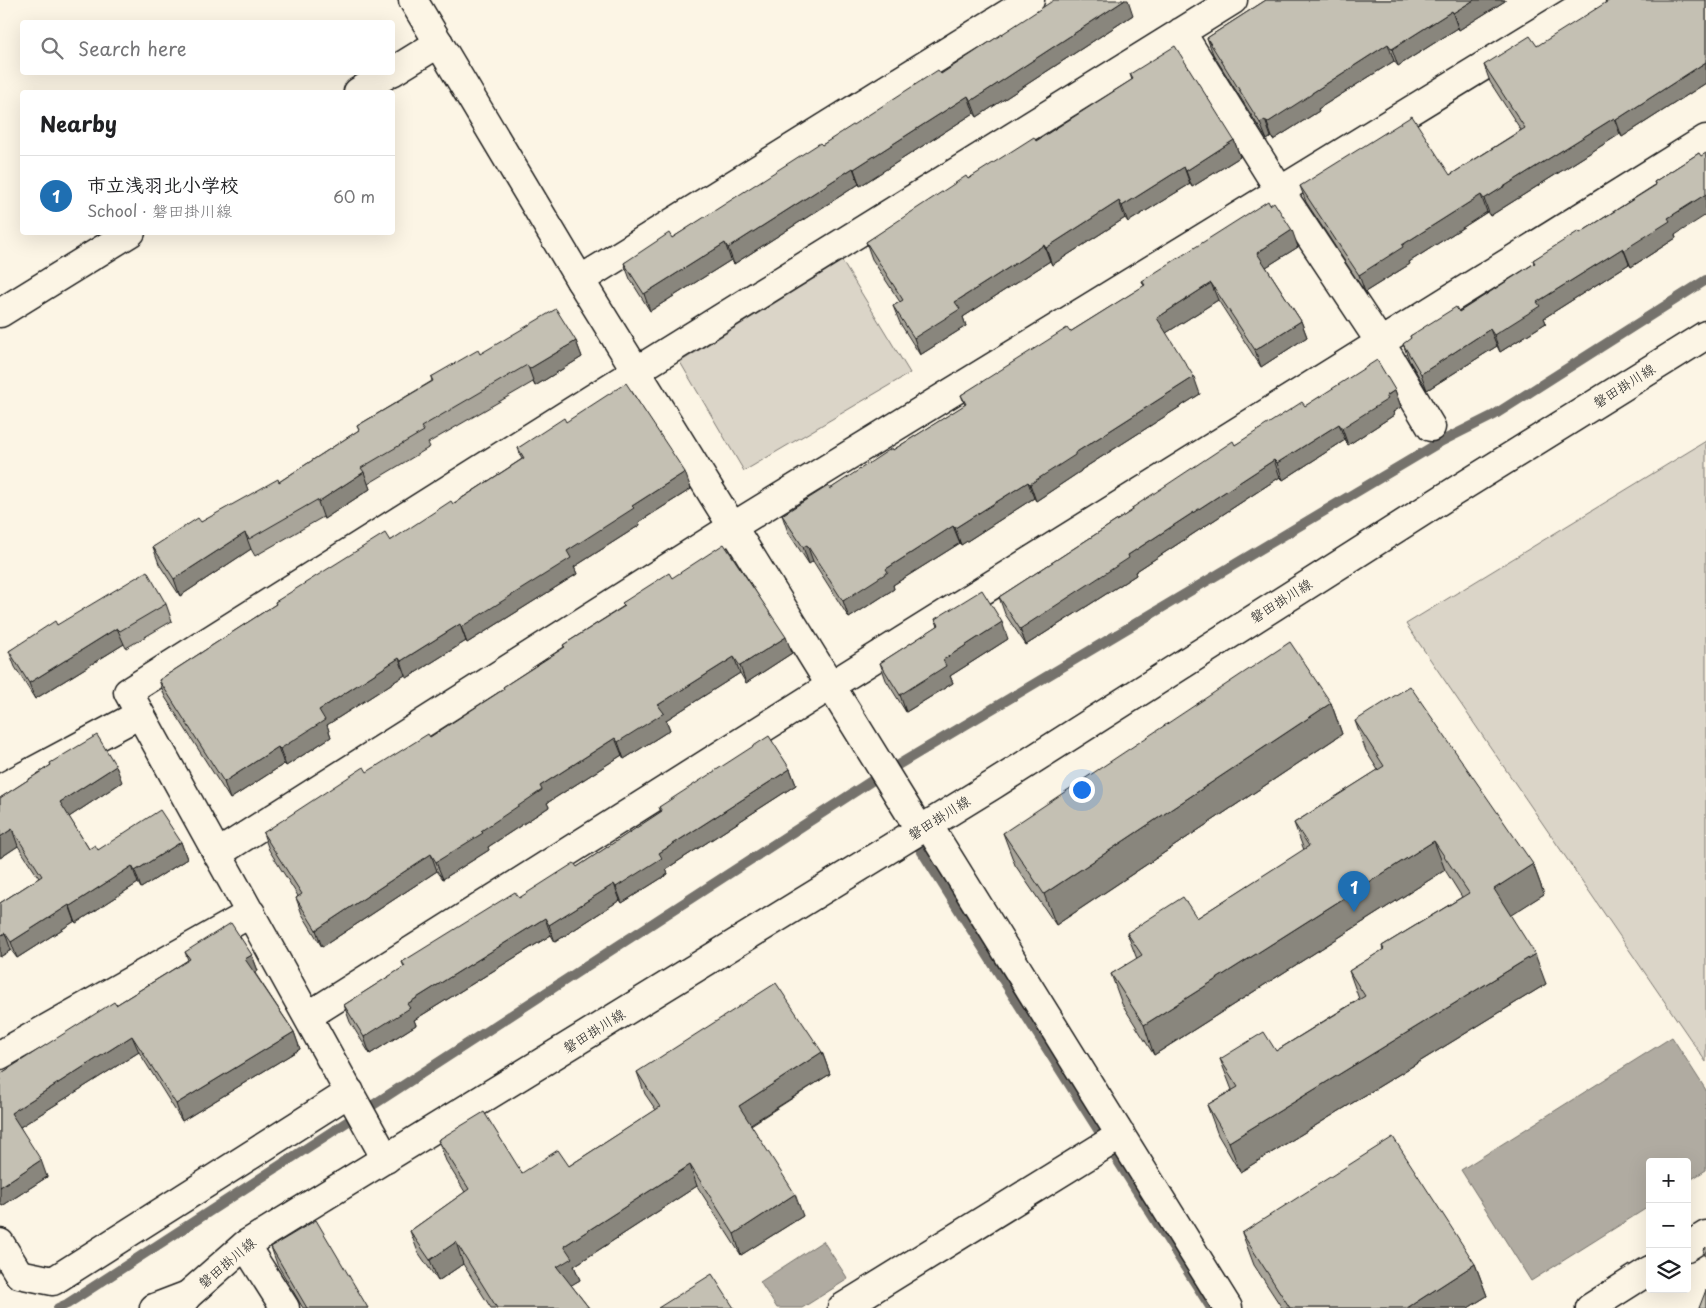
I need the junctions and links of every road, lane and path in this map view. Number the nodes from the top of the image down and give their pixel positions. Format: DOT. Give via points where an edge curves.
graph roads {
  1 [pos="413,0"];
  2 [pos="1030,0"];
  3 [pos="1233,0"];
  4 [pos="1591,0"];
  5 [pos="1181,32"];
  6 [pos="438,43"];
  7 [pos="395,70"];
  8 [pos="387,75"];
  9 [pos="361,90"];
  10 [pos="1706,139"];
  11 [pos="1280,191"];
  12 [pos="126,235"];
  13 [pos="580,280"];
  14 [pos="0,313"];
  15 [pos="1706,335"];
  16 [pos="1380,342"];
  17 [pos="636,371"];
  18 [pos="1431,428"];
  19 [pos="732,527"];
  20 [pos="830,686"];
  21 [pos="140,714"];
  22 [pos="0,789"];
  23 [pos="924,828"];
  24 [pos="217,854"];
  25 [pos="251,914"];
  26 [pos="308,1016"];
  27 [pos="0,1055"];
  28 [pos="350,1092"];
  29 [pos="1120,1135"];
  30 [pos="386,1159"];
  31 [pos="1706,1235"];
  32 [pos="0,1243"];
  33 [pos="1691,1244"];
  34 [pos="246,1245"];
  35 [pos="1646,1273"];
  36 [pos="183,1302"];
  37 [pos="154,1308"];
  38 [pos="285,1308"];
  39 [pos="842,1308"];
  40 [pos="1228,1308"];
  41 [pos="1590,1308"];
  1 -- 6 [label="street"];
  2 -- 13 [label="street"];
  3 -- 5 [label="street"];
  4 -- 11 [label="street"];
  5 -- 11 [label="street"];
  5 -- 17 [label="street"];
  6 -- 7 [label="street"];
  6 -- 13 [label="street"];
  8 -- 9 [label="street"];
  10 -- 16 [label="street"];
  11 -- 16 [label="street"];
  11 -- 19 [label="street"];
  12 -- 14 [label="street"];
  13 -- 17 [label="street"];
  15 -- 23 [label="street, 磐田掛川線"];
  16 -- 18 [label="street"];
  16 -- 20 [label="street"];
  17 -- 19 [label="street"];
  17 -- 21 [label="street" via="128,692"];
  19 -- 20 [label="street"];
  19 -- 24 [label="street"];
  20 -- 23 [label="street"];
  20 -- 26 [label="street"];
  21 -- 22 [label="street"];
  21 -- 24 [label="street"];
  23 -- 29 [label="street"];
  23 -- 30 [label="street, 磐田掛川線"];
  24 -- 25 [label="street"];
  25 -- 26 [label="street"];
  25 -- 27 [label="street"];
  26 -- 28 [label="street"];
  28 -- 30 [label="street"];
  28 -- 32 [label="street" via="53,1281 19,1274"];
  29 -- 39 [label="street"];
  29 -- 40 [label="street"];
  30 -- 34 [label="street, 磐田掛川線"];
  31 -- 33 [label="street"];
  34 -- 36 [label="street, 磐田掛川線"];
  34 -- 38 [label="street"];
  35 -- 41 [label="street"];
  36 -- 37 [label="street, 磐田掛川線"];
}
